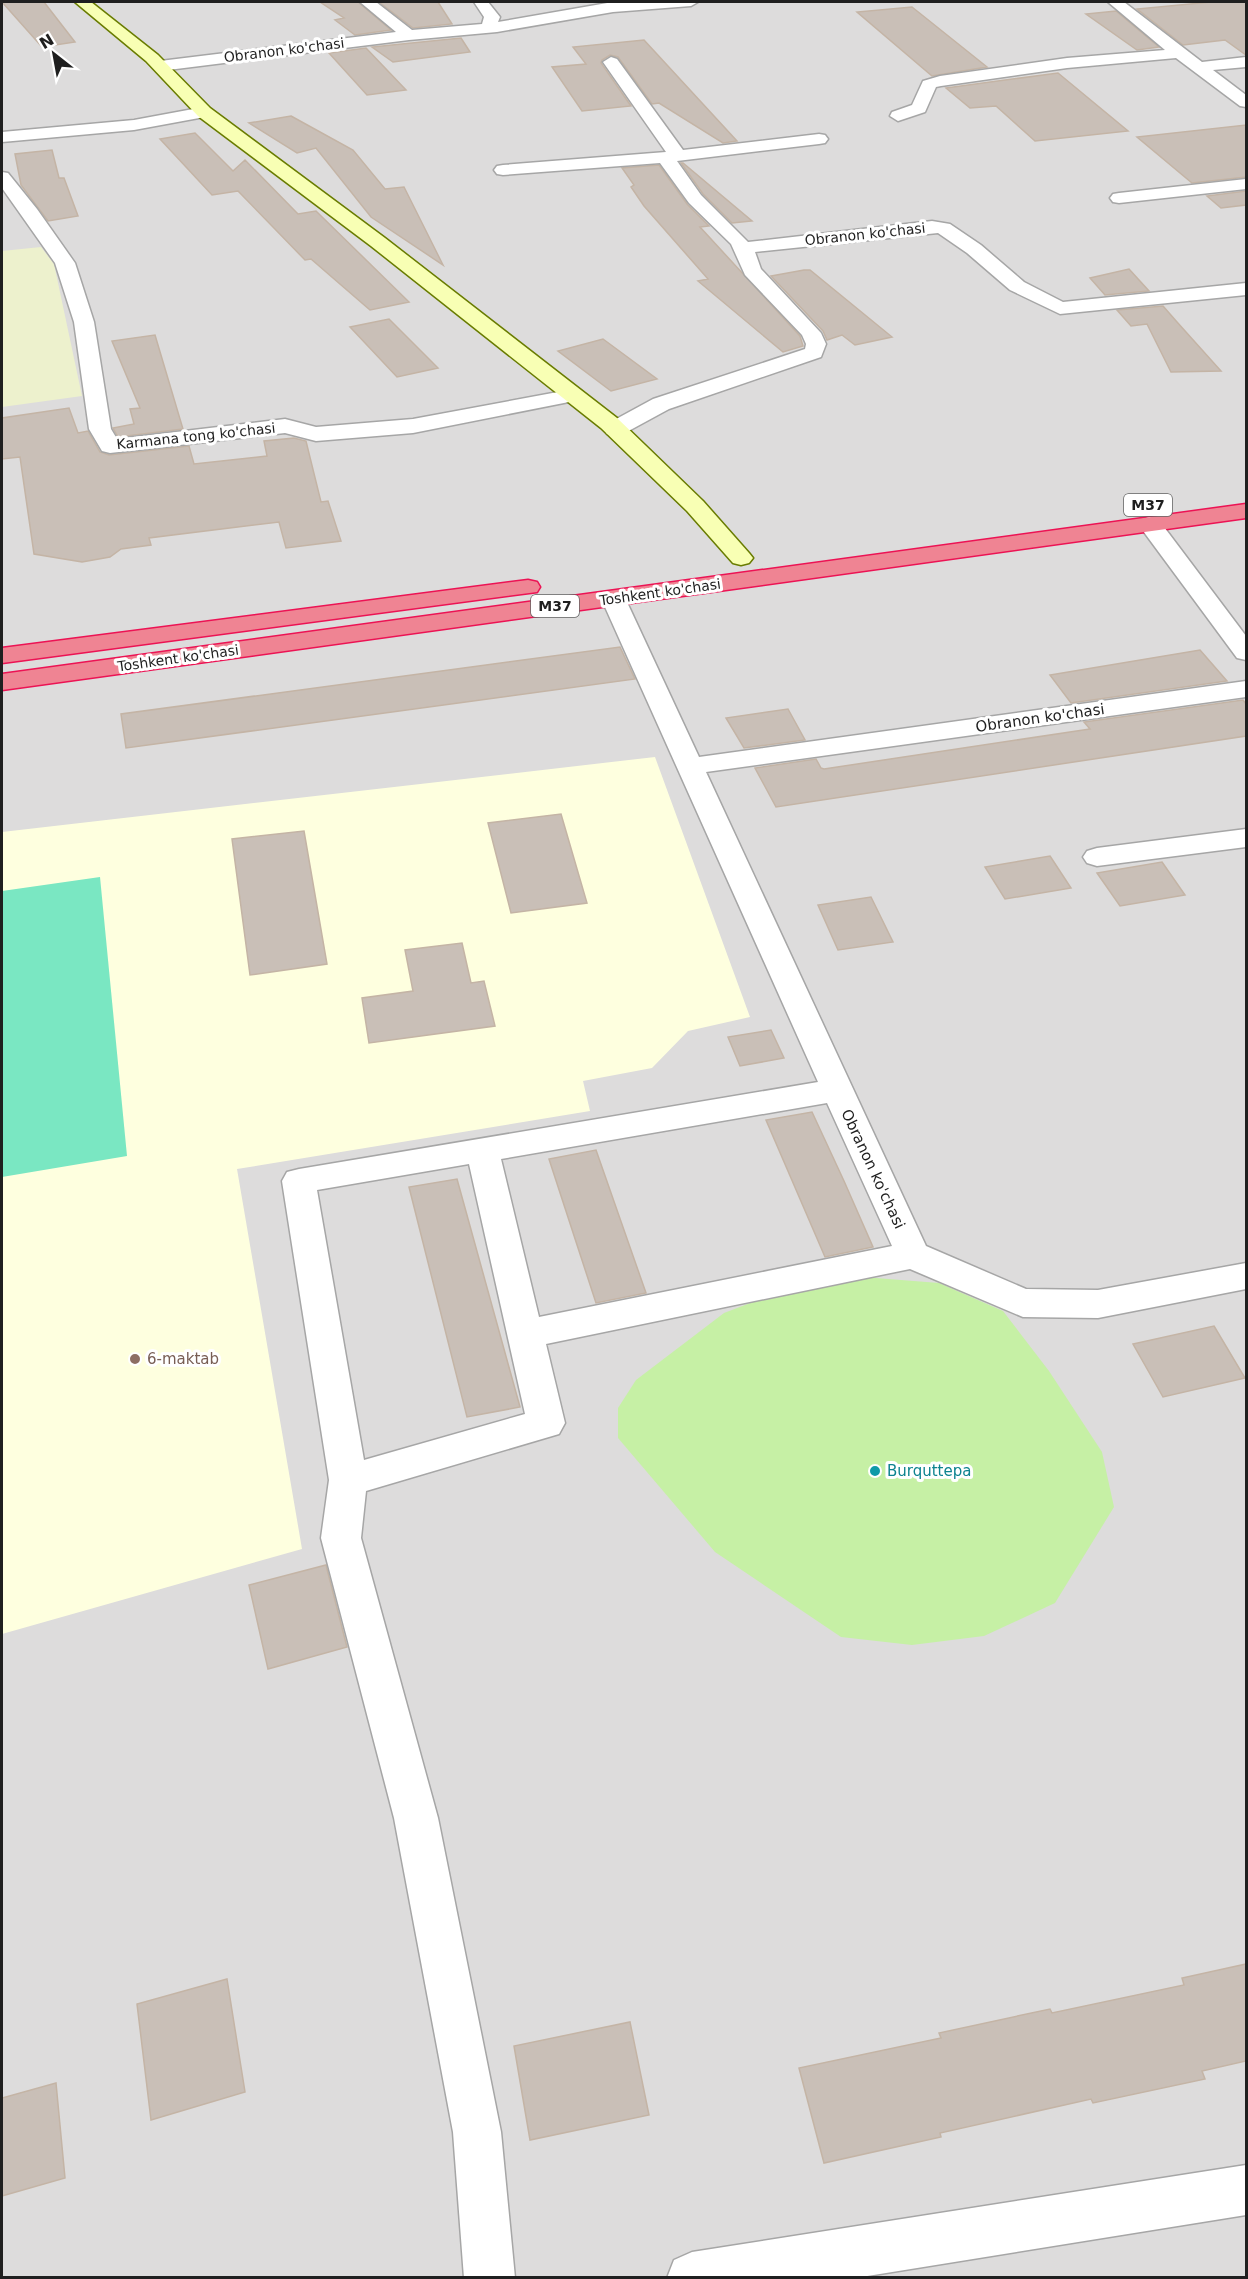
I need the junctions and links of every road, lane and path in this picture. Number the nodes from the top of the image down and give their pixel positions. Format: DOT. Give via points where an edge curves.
graph roads {
  1 [pos="82,2"];
  2 [pos="367,2"];
  3 [pos="481,2"];
  4 [pos="663,2"];
  5 [pos="691,2"];
  6 [pos="1115,2"];
  7 [pos="488,28"];
  8 [pos="409,35"];
  9 [pos="1180,53"];
  10 [pos="610,62"];
  11 [pos="1246,62"];
  12 [pos="160,66"];
  13 [pos="1199,67"];
  14 [pos="1246,102"];
  15 [pos="204,112"];
  16 [pos="898,116"];
  17 [pos="2,136"];
  18 [pos="819,139"];
  19 [pos="671,156"];
  20 [pos="503,170"];
  21 [pos="2,177"];
  22 [pos="1246,184"];
  23 [pos="1119,198"];
  24 [pos="744,248"];
  25 [pos="1246,289"];
  26 [pos="574,395"];
  27 [pos="615,429"];
  28 [pos="1246,491"];
  29 [pos="1246,512"];
  30 [pos="1150,525"];
  31 [pos="741,558"];
  32 [pos="613,598"];
  33 [pos="1246,653"];
  34 [pos="2,656"];
  35 [pos="2,682"];
  36 [pos="1246,689"];
  37 [pos="692,766"];
  38 [pos="1246,838"];
  39 [pos="1097,857"];
  40 [pos="837,1089"];
  41 [pos="482,1150"];
  42 [pos="912,1255"];
  43 [pos="1246,1276"];
  44 [pos="525,1334"];
  45 [pos="348,1480"];
  46 [pos="1246,2190"];
  47 [pos="490,2277"];
  48 [pos="692,2277"];
  1 -- 12 [label="street"];
  2 -- 8 [label="street"];
  3 -- 7 [label="street" via="492,17"];
  4 -- 5 [label="street, Obranon ko'chasi"];
  4 -- 7 [label="street, Obranon ko'chasi"];
  6 -- 9 [label="street"];
  7 -- 8 [label="street, Obranon ko'chasi"];
  8 -- 12 [label="street, Obranon ko'chasi"];
  9 -- 13 [label="street"];
  9 -- 16 [label="street" via="1067,63 940,81 929,84 919,108"];
  10 -- 19 [label="street"];
  11 -- 13 [label="street"];
  12 -- 15 [label="street"];
  13 -- 14 [label="street"];
  15 -- 17 [label="street" via="134,125"];
  15 -- 26 [label="street"];
  18 -- 19 [label="street"];
  19 -- 20 [label="street"];
  19 -- 24 [label="street" via="696,200"];
  21 -- 26 [label="street, Karmana tong ko'chasi" via="65,263 84,322 100,429 110,446 285,426 316,434 413,426"];
  22 -- 23 [label="street"];
  24 -- 25 [label="street, Obranon ko'chasi" via="932,227 943,228 1017,286 1060,308"];
  24 -- 27 [label="street" via="752,271 811,333 816,344 814,353 661,404"];
  26 -- 27 [label="street"];
  27 -- 31 [label="street" via="695,506"];
  28 -- 31 [label="highway, Toshkent ko'chasi / M37"];
  29 -- 30 [label="highway, Toshkent ko'chasi / M37"];
  30 -- 32 [label="highway, Toshkent ko'chasi / M37"];
  30 -- 33 [label="street"];
  31 -- 34 [label="highway, Toshkent ko'chasi / M37"];
  32 -- 35 [label="highway, Toshkent ko'chasi / M37"];
  32 -- 37 [label="street, Obranon ko'chasi"];
  36 -- 37 [label="street, Obranon ko'chasi"];
  37 -- 40 [label="street, Obranon ko'chasi"];
  38 -- 39 [label="street"];
  40 -- 41 [label="street"];
  40 -- 42 [label="street, Obranon ko'chasi"];
  41 -- 44 [label="street"];
  41 -- 45 [label="street" via="299,1181"];
  42 -- 43 [label="street" via="1023,1304 1098,1304"];
  42 -- 44 [label="street"];
  44 -- 45 [label="street" via="546,1423"];
  45 -- 47 [label="street" via="340,1538 416,1818 477,2132"];
  46 -- 48 [label="street"];
}
